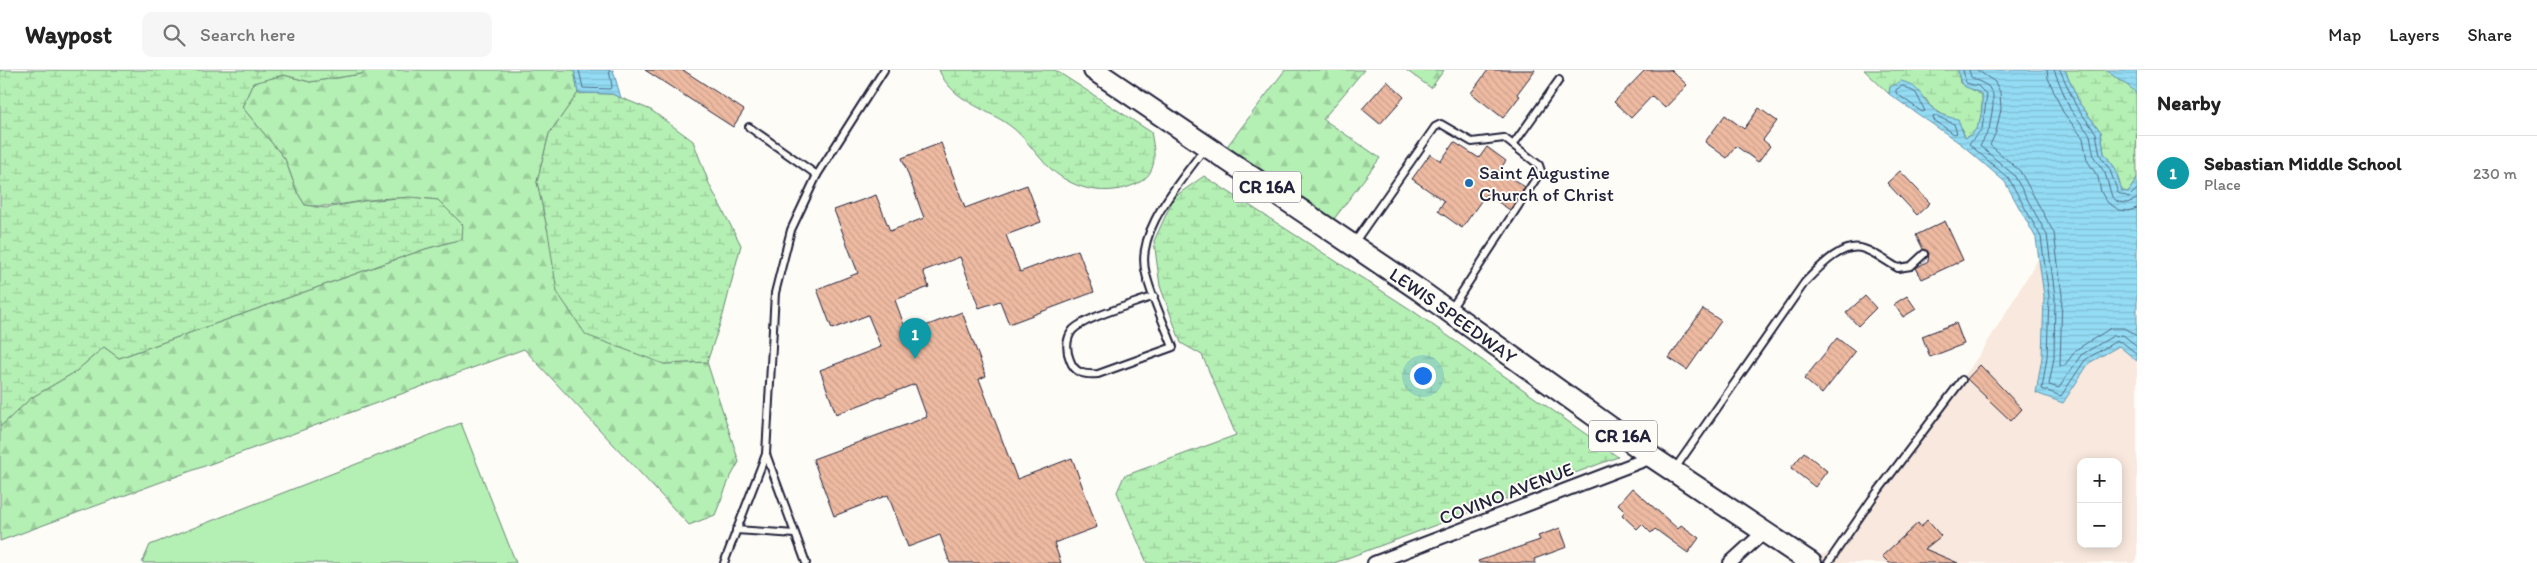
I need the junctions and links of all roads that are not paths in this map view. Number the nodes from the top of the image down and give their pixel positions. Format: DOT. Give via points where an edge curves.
graph roads {
  1 [pos="884,70"];
  2 [pos="1094,70"];
  3 [pos="1559,80"];
  4 [pos="749,127"];
  5 [pos="1513,144"];
  6 [pos="1206,146"];
  7 [pos="817,175"];
  8 [pos="1352,246"];
  9 [pos="1924,254"];
  10 [pos="1154,296"];
  11 [pos="1449,312"];
  12 [pos="1962,380"];
  13 [pos="766,454"];
  14 [pos="1652,457"];
  15 [pos="1674,471"];
  16 [pos="736,530"];
  17 [pos="1764,532"];
  18 [pos="795,534"];
  19 [pos="724,563"];
  20 [pos="806,563"];
  21 [pos="1374,563"];
  22 [pos="1730,563"];
  23 [pos="1811,563"];
  24 [pos="1828,563"];
  1 -- 7 [label="lane"];
  2 -- 6 [label="main road, LEWIS SPEEDWAY / CR 16A"];
  3 -- 5 [label="lane"];
  4 -- 7 [label="lane"];
  5 -- 8 [label="lane" via="1499,137 1472,142 1441,124 1434,127"];
  5 -- 11 [label="lane" via="1539,165 1541,171"];
  6 -- 8 [label="main road, LEWIS SPEEDWAY / CR 16A"];
  6 -- 10 [label="lane" via="1148,234 1145,274"];
  7 -- 13 [label="lane" via="791,230 776,294"];
  8 -- 11 [label="main road, LEWIS SPEEDWAY / CR 16A"];
  9 -- 15 [label="lane" via="1911,266 1898,268 1857,247 1826,261 1805,282"];
  10 -- 10 [label="lane" via="1077,326 1067,343 1068,356 1074,368 1085,375 1098,374 1173,347"];
  11 -- 14 [label="main road, LEWIS SPEEDWAY / CR 16A"];
  12 -- 24 [label="lane"];
  13 -- 16 [label="lane"];
  13 -- 18 [label="lane"];
  14 -- 15 [label="main road, LEWIS SPEEDWAY / CR 16A"];
  14 -- 21 [label="street, COVINO AVENUE"];
  15 -- 17 [label="main road, LEWIS SPEEDWAY / CR 16A"];
  16 -- 18 [label="lane"];
  16 -- 19 [label="lane"];
  17 -- 22 [label="street"];
  17 -- 23 [label="main road, LEWIS SPEEDWAY / CR 16A"];
  18 -- 20 [label="lane"];
}
